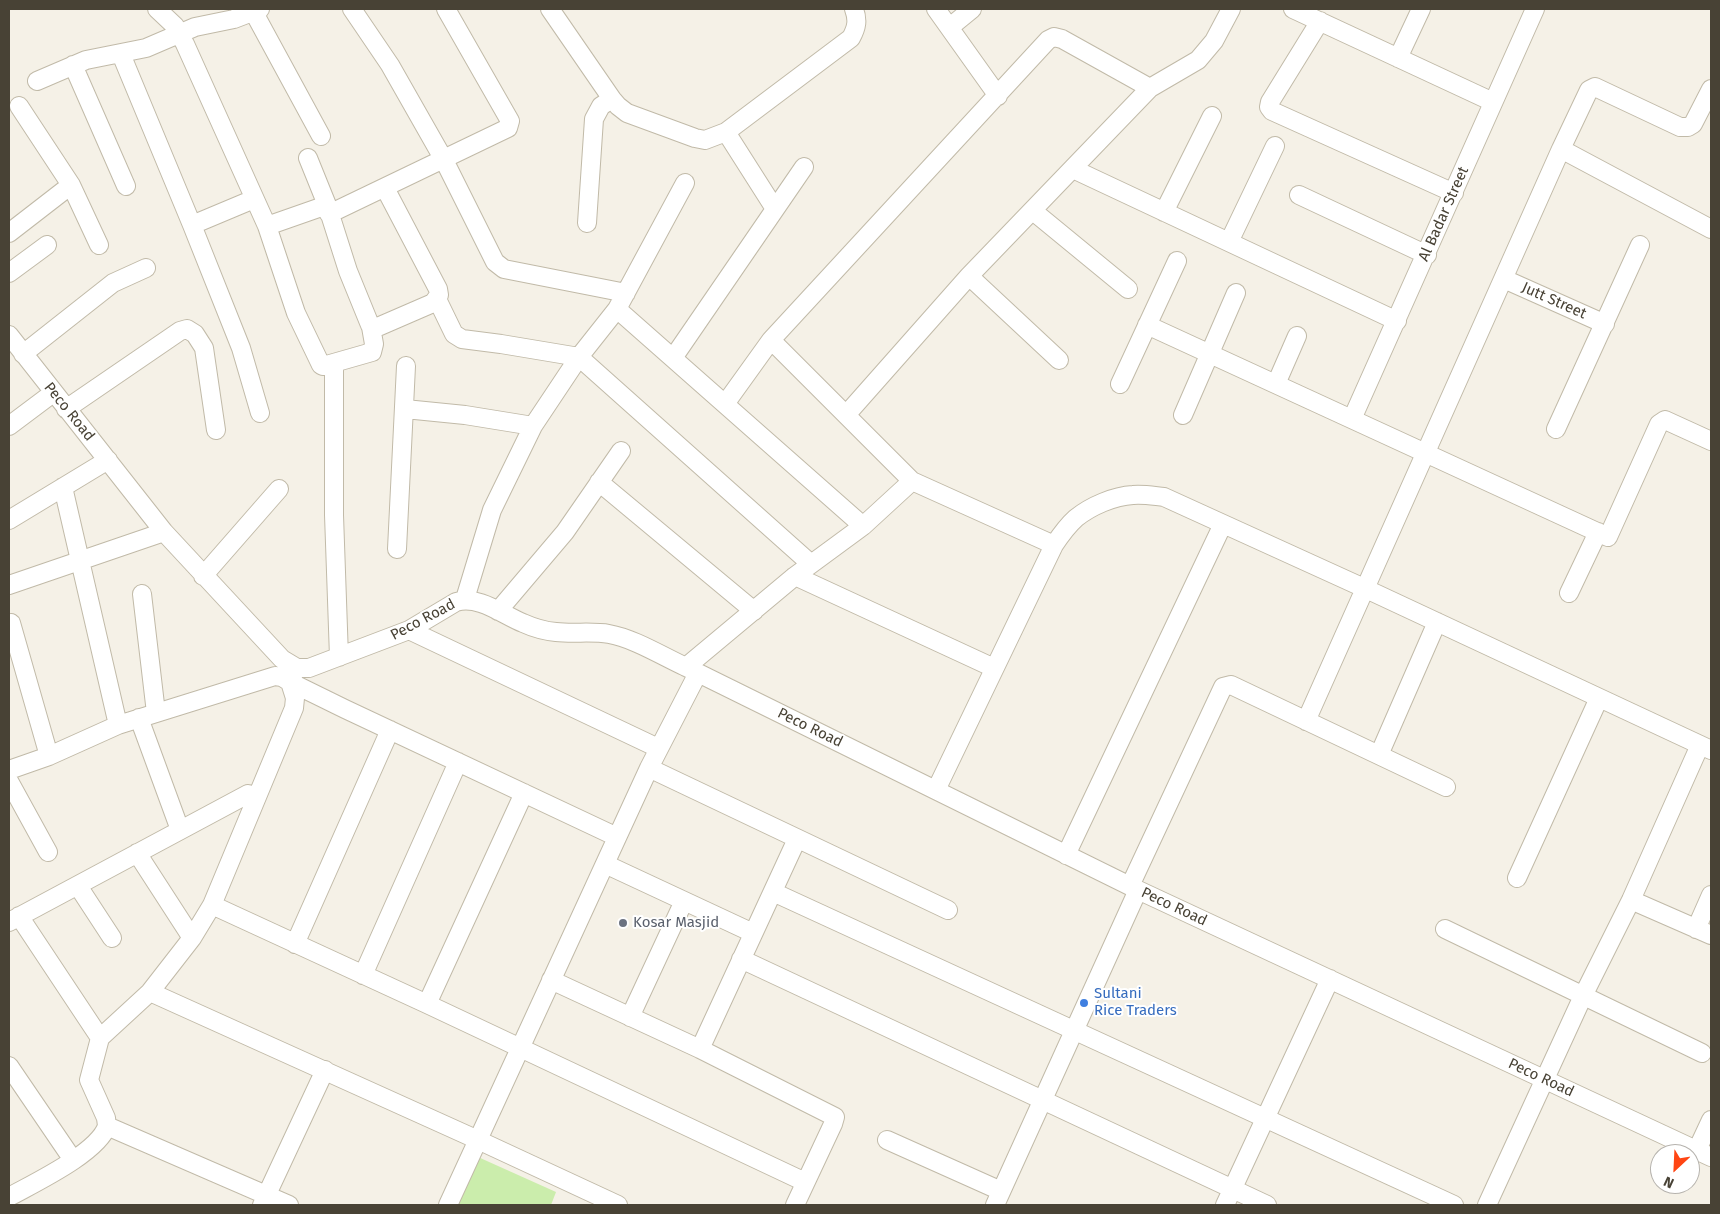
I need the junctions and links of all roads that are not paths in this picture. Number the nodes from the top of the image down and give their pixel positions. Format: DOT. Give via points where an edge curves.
graph roads {
  1 [pos="157,9"];
  2 [pos="352,9"];
  3 [pos="446,9"];
  4 [pos="550,9"];
  5 [pos="854,9"];
  6 [pos="936,9"];
  7 [pos="972,9"];
  8 [pos="1231,9"];
  9 [pos="1293,9"];
  10 [pos="1421,9"];
  11 [pos="1535,9"];
  12 [pos="255,10"];
  13 [pos="1320,21"];
  14 [pos="950,27"];
  15 [pos="179,34"];
  16 [pos="121,54"];
  17 [pos="1398,58"];
  18 [pos="73,65"];
  19 [pos="37,81"];
  20 [pos="1150,88"];
  21 [pos="1711,89"];
  22 [pos="998,96"];
  23 [pos="612,99"];
  24 [pos="1494,102"];
  25 [pos="19,106"];
  26 [pos="1212,116"];
  27 [pos="726,132"];
  28 [pos="321,136"];
  29 [pos="1275,146"];
  30 [pos="1561,148"];
  31 [pos="308,158"];
  32 [pos="444,160"];
  33 [pos="804,167"];
  34 [pos="1073,169"];
  35 [pos="685,183"];
  36 [pos="71,186"];
  37 [pos="126,186"];
  38 [pos="385,188"];
  39 [pos="1454,192"];
  40 [pos="1299,195"];
  41 [pos="254,199"];
  42 [pos="775,209"];
  43 [pos="328,210"];
  44 [pos="1032,211"];
  45 [pos="1164,212"];
  46 [pos="587,222"];
  47 [pos="192,225"];
  48 [pos="266,226"];
  49 [pos="1711,229"];
  50 [pos="9,233"];
  51 [pos="1229,242"];
  52 [pos="47,245"];
  53 [pos="99,245"];
  54 [pos="1640,245"];
  55 [pos="1426,254"];
  56 [pos="1177,261"];
  57 [pos="146,268"];
  58 [pos="9,273"];
  59 [pos="969,276"];
  60 [pos="1504,279"];
  61 [pos="1128,289"];
  62 [pos="626,293"];
  63 [pos="1236,293"];
  64 [pos="437,299"];
  65 [pos="617,309"];
  66 [pos="1397,321"];
  67 [pos="1605,324"];
  68 [pos="1147,325"];
  69 [pos="371,327"];
  70 [pos="1297,336"];
  71 [pos="772,340"];
  72 [pos="13,344"];
  73 [pos="1209,353"];
  74 [pos="579,357"];
  75 [pos="673,358"];
  76 [pos="1059,360"];
  77 [pos="334,363"];
  78 [pos="406,366"];
  79 [pos="1120,384"];
  80 [pos="1276,384"];
  81 [pos="53,393"];
  82 [pos="725,404"];
  83 [pos="405,408"];
  84 [pos="66,409"];
  85 [pos="260,413"];
  86 [pos="846,415"];
  87 [pos="1182,415"];
  88 [pos="1352,419"];
  89 [pos="9,426"];
  90 [pos="533,426"];
  91 [pos="1556,429"];
  92 [pos="216,430"];
  93 [pos="1711,441"];
  94 [pos="621,451"];
  95 [pos="1425,453"];
  96 [pos="108,460"];
  97 [pos="912,480"];
  98 [pos="599,482"];
  99 [pos="63,488"];
  100 [pos="279,489"];
  101 [pos="9,520"];
  102 [pos="1223,524"];
  103 [pos="863,526"];
  104 [pos="164,532"];
  105 [pos="1598,532"];
  106 [pos="1054,545"];
  107 [pos="397,549"];
  108 [pos="80,562"];
  109 [pos="811,564"];
  110 [pos="203,576"];
  111 [pos="796,576"];
  112 [pos="9,585"];
  113 [pos="1364,588"];
  114 [pos="1569,593"];
  115 [pos="142,594"];
  116 [pos="465,599"];
  117 [pos="498,611"];
  118 [pos="754,611"];
  119 [pos="1437,622"];
  120 [pos="11,623"];
  121 [pos="409,630"];
  122 [pos="339,657"];
  123 [pos="994,668"];
  124 [pos="692,670"];
  125 [pos="294,675"];
  126 [pos="1599,698"];
  127 [pos="156,713"];
  128 [pos="139,718"];
  129 [pos="1306,721"];
  130 [pos="118,724"];
  131 [pos="390,730"];
  132 [pos="658,748"];
  133 [pos="1706,748"];
  134 [pos="1379,755"];
  135 [pos="49,756"];
  136 [pos="458,762"];
  137 [pos="649,768"];
  138 [pos="9,770"];
  139 [pos="9,781"];
  140 [pos="1446,787"];
  141 [pos="936,790"];
  142 [pos="524,792"];
  143 [pos="256,797"];
  144 [pos="180,830"];
  145 [pos="617,836"];
  146 [pos="797,839"];
  147 [pos="48,852"];
  148 [pos="137,853"];
  149 [pos="1066,854"];
  150 [pos="605,864"];
  151 [pos="1517,878"];
  152 [pos="78,886"];
  153 [pos="1134,888"];
  154 [pos="773,892"];
  155 [pos="1711,895"];
  156 [pos="684,900"];
  157 [pos="1631,900"];
  158 [pos="212,905"];
  159 [pos="948,910"];
  160 [pos="14,919"];
  161 [pos="1445,929"];
  162 [pos="753,932"];
  163 [pos="1704,932"];
  164 [pos="112,938"];
  165 [pos="192,938"];
  166 [pos="295,944"];
  167 [pos="741,960"];
  168 [pos="363,976"];
  169 [pos="1330,979"];
  170 [pos="551,980"];
  171 [pos="150,992"];
  172 [pos="1582,996"];
  173 [pos="427,1004"];
  174 [pos="630,1017"];
  175 [pos="1074,1030"];
  176 [pos="100,1038"];
  177 [pos="520,1049"];
  178 [pos="700,1049"];
  179 [pos="1702,1053"];
  180 [pos="9,1066"];
  181 [pos="325,1070"];
  182 [pos="1544,1080"];
  183 [pos="1042,1100"];
  184 [pos="1264,1120"];
  185 [pos="1711,1120"];
  186 [pos="107,1126"];
  187 [pos="478,1140"];
  188 [pos="887,1140"];
  189 [pos="1704,1154"];
  190 [pos="73,1160"];
  191 [pos="805,1182"];
  192 [pos="1232,1189"];
  193 [pos="9,1197"];
  194 [pos="998,1198"];
  195 [pos="265,1200"];
  196 [pos="289,1205"];
  197 [pos="448,1205"];
  198 [pos="618,1205"];
  199 [pos="795,1205"];
  200 [pos="1225,1205"];
  201 [pos="1267,1205"];
  202 [pos="1454,1205"];
  203 [pos="1487,1205"];
  1 -- 15 [label="street"];
  2 -- 32 [label="street" via="390,65"];
  3 -- 32 [label="street" via="510,123 506,130"];
  4 -- 23 [label="street"];
  5 -- 27 [label="street" via="856,29 851,38"];
  6 -- 14 [label="street"];
  7 -- 14 [label="street"];
  8 -- 20 [label="street" via="1214,41 1198,60"];
  9 -- 13 [label="street"];
  10 -- 17 [label="street"];
  11 -- 24 [label="street, Al Badar Street"];
  12 -- 15 [label="street"];
  12 -- 28 [label="street"];
  13 -- 17 [label="street"];
  13 -- 39 [label="street" via="1270,102 1272,111"];
  14 -- 22 [label="street"];
  15 -- 16 [label="street"];
  15 -- 41 [label="street"];
  16 -- 18 [label="street"];
  16 -- 47 [label="street"];
  17 -- 24 [label="street"];
  18 -- 19 [label="street"];
  18 -- 37 [label="street"];
  20 -- 22 [label="street" via="1054,37"];
  20 -- 34 [label="street"];
  21 -- 30 [label="street" via="1694,124 1680,127 1595,87 1589,90"];
  22 -- 71 [label="street"];
  23 -- 27 [label="street" via="627,113 695,138 705,140"];
  23 -- 46 [label="street" via="601,106 594,119"];
  24 -- 39 [label="street, Al Badar Street"];
  25 -- 36 [label="street"];
  26 -- 45 [label="street"];
  27 -- 42 [label="street"];
  29 -- 51 [label="street"];
  30 -- 49 [label="street"];
  30 -- 60 [label="street"];
  31 -- 43 [label="street"];
  32 -- 38 [label="street"];
  32 -- 62 [label="street" via="499,266"];
  33 -- 42 [label="street"];
  34 -- 44 [label="street"];
  34 -- 45 [label="street"];
  35 -- 62 [label="street"];
  36 -- 50 [label="street"];
  36 -- 53 [label="street"];
  38 -- 43 [label="street"];
  38 -- 64 [label="street" via="438,288"];
  39 -- 55 [label="street, Al Badar Street"];
  40 -- 55 [label="street"];
  41 -- 47 [label="street"];
  41 -- 48 [label="street"];
  42 -- 75 [label="street"];
  43 -- 48 [label="street"];
  43 -- 69 [label="street"];
  44 -- 59 [label="street"];
  44 -- 61 [label="street"];
  45 -- 51 [label="street"];
  47 -- 85 [label="street" via="241,348"];
  48 -- 77 [label="street" via="303,330 321,364"];
  51 -- 66 [label="street"];
  52 -- 58 [label="street"];
  54 -- 67 [label="street"];
  55 -- 66 [label="street, Al Badar Street"];
  56 -- 68 [label="street"];
  57 -- 72 [label="street" via="113,283"];
  59 -- 76 [label="street"];
  59 -- 86 [label="street"];
  60 -- 67 [label="street, Jutt Street"];
  60 -- 95 [label="street"];
  62 -- 65 [label="street"];
  63 -- 73 [label="street"];
  64 -- 69 [label="street" via="378,328"];
  64 -- 74 [label="street" via="454,334 462,340"];
  65 -- 74 [label="street"];
  65 -- 75 [label="street"];
  66 -- 88 [label="street, Al Badar Street"];
  67 -- 91 [label="street"];
  68 -- 73 [label="street"];
  68 -- 79 [label="street"];
  69 -- 77 [label="street" via="372,352"];
  70 -- 80 [label="street"];
  71 -- 82 [label="street"];
  71 -- 86 [label="street"];
  72 -- 81 [label="street, Peco Road"];
  73 -- 80 [label="street"];
  73 -- 87 [label="street"];
  74 -- 90 [label="street"];
  74 -- 109 [label="street"];
  75 -- 82 [label="street"];
  77 -- 122 [label="street" via="334,515"];
  78 -- 83 [label="street"];
  80 -- 88 [label="street"];
  81 -- 84 [label="street, Peco Road"];
  81 -- 89 [label="street"];
  82 -- 103 [label="street"];
  83 -- 90 [label="street"];
  83 -- 107 [label="street"];
  84 -- 92 [label="street" via="187,329 195,334 204,348"];
  84 -- 96 [label="street, Peco Road"];
  86 -- 97 [label="street"];
  88 -- 95 [label="street"];
  90 -- 116 [label="street" via="492,510"];
  93 -- 105 [label="street" via="1673,422 1665,420 1659,424 1608,537"];
  94 -- 98 [label="street"];
  95 -- 105 [label="street"];
  95 -- 113 [label="street"];
  96 -- 99 [label="street"];
  96 -- 104 [label="street, Peco Road"];
  97 -- 103 [label="street"];
  97 -- 106 [label="street"];
  98 -- 117 [label="street" via="565,532"];
  98 -- 118 [label="street"];
  99 -- 101 [label="street"];
  99 -- 108 [label="street"];
  100 -- 110 [label="street"];
  102 -- 106 [label="street" via="1164,497 1122,496 1076,518"];
  102 -- 113 [label="street"];
  102 -- 149 [label="street"];
  103 -- 109 [label="street"];
  104 -- 108 [label="street"];
  104 -- 110 [label="street, Peco Road"];
  105 -- 114 [label="street"];
  106 -- 123 [label="street"];
  108 -- 112 [label="street"];
  108 -- 130 [label="street"];
  109 -- 111 [label="street"];
  110 -- 125 [label="street, Peco Road"];
  111 -- 118 [label="street"];
  111 -- 123 [label="street"];
  113 -- 119 [label="street"];
  113 -- 129 [label="street"];
  115 -- 127 [label="street"];
  116 -- 117 [label="street, Peco Road"];
  116 -- 121 [label="street, Peco Road"];
  117 -- 124 [label="street, Peco Road" via="541,630 612,634"];
  118 -- 124 [label="street"];
  119 -- 126 [label="street"];
  119 -- 134 [label="street"];
  120 -- 135 [label="street"];
  121 -- 122 [label="street, Peco Road"];
  121 -- 132 [label="street"];
  122 -- 125 [label="street, Peco Road"];
  123 -- 141 [label="street"];
  124 -- 132 [label="street"];
  124 -- 141 [label="street, Peco Road"];
  125 -- 127 [label="street" via="278,676"];
  125 -- 131 [label="street"];
  125 -- 143 [label="street" via="294,708"];
  126 -- 133 [label="street"];
  126 -- 151 [label="street"];
  127 -- 128 [label="street"];
  128 -- 130 [label="street"];
  128 -- 144 [label="street"];
  129 -- 134 [label="street"];
  129 -- 153 [label="street" via="1231,685 1223,687"];
  130 -- 135 [label="street"];
  131 -- 136 [label="street"];
  131 -- 166 [label="street"];
  132 -- 137 [label="street"];
  133 -- 157 [label="street"];
  134 -- 140 [label="street"];
  135 -- 138 [label="street"];
  136 -- 142 [label="street"];
  136 -- 168 [label="street"];
  137 -- 145 [label="street"];
  137 -- 146 [label="street"];
  139 -- 147 [label="street"];
  141 -- 149 [label="street, Peco Road"];
  142 -- 145 [label="street"];
  142 -- 173 [label="street"];
  143 -- 144 [label="street" via="248,794"];
  143 -- 158 [label="street"];
  144 -- 148 [label="street"];
  145 -- 150 [label="street"];
  146 -- 154 [label="street"];
  146 -- 159 [label="street"];
  148 -- 152 [label="street"];
  148 -- 165 [label="street"];
  149 -- 153 [label="street, Peco Road"];
  150 -- 156 [label="street"];
  150 -- 170 [label="street"];
  152 -- 160 [label="street"];
  152 -- 164 [label="street"];
  153 -- 169 [label="street, Peco Road"];
  153 -- 175 [label="street"];
  154 -- 162 [label="street"];
  154 -- 175 [label="street"];
  155 -- 163 [label="street"];
  156 -- 162 [label="street"];
  156 -- 174 [label="street"];
  157 -- 163 [label="street"];
  157 -- 172 [label="street"];
  158 -- 165 [label="street"];
  158 -- 166 [label="street"];
  160 -- 176 [label="street"];
  161 -- 172 [label="street"];
  162 -- 167 [label="street"];
  165 -- 171 [label="street"];
  166 -- 168 [label="street"];
  167 -- 178 [label="street"];
  167 -- 183 [label="street"];
  168 -- 173 [label="street"];
  169 -- 182 [label="street, Peco Road"];
  169 -- 184 [label="street"];
  170 -- 174 [label="street"];
  170 -- 177 [label="street"];
  171 -- 176 [label="street"];
  171 -- 181 [label="street"];
  172 -- 179 [label="street"];
  172 -- 182 [label="street"];
  173 -- 177 [label="street"];
  174 -- 178 [label="street"];
  175 -- 183 [label="street"];
  175 -- 184 [label="street"];
  176 -- 186 [label="street" via="88,1080"];
  177 -- 187 [label="street"];
  177 -- 191 [label="street"];
  178 -- 191 [label="street" via="835,1117"];
  180 -- 190 [label="street"];
  181 -- 187 [label="street"];
  181 -- 195 [label="street"];
  182 -- 189 [label="street, Peco Road"];
  182 -- 203 [label="street"];
  183 -- 192 [label="street"];
  183 -- 194 [label="street"];
  184 -- 192 [label="street"];
  184 -- 202 [label="street"];
  185 -- 189 [label="street"];
  186 -- 190 [label="street" via="104,1135"];
  186 -- 195 [label="street"];
  187 -- 197 [label="street"];
  187 -- 198 [label="street"];
  188 -- 194 [label="street"];
  190 -- 193 [label="street"];
  191 -- 199 [label="street"];
  192 -- 200 [label="street"];
  192 -- 201 [label="street"];
  195 -- 196 [label="street"];
}
